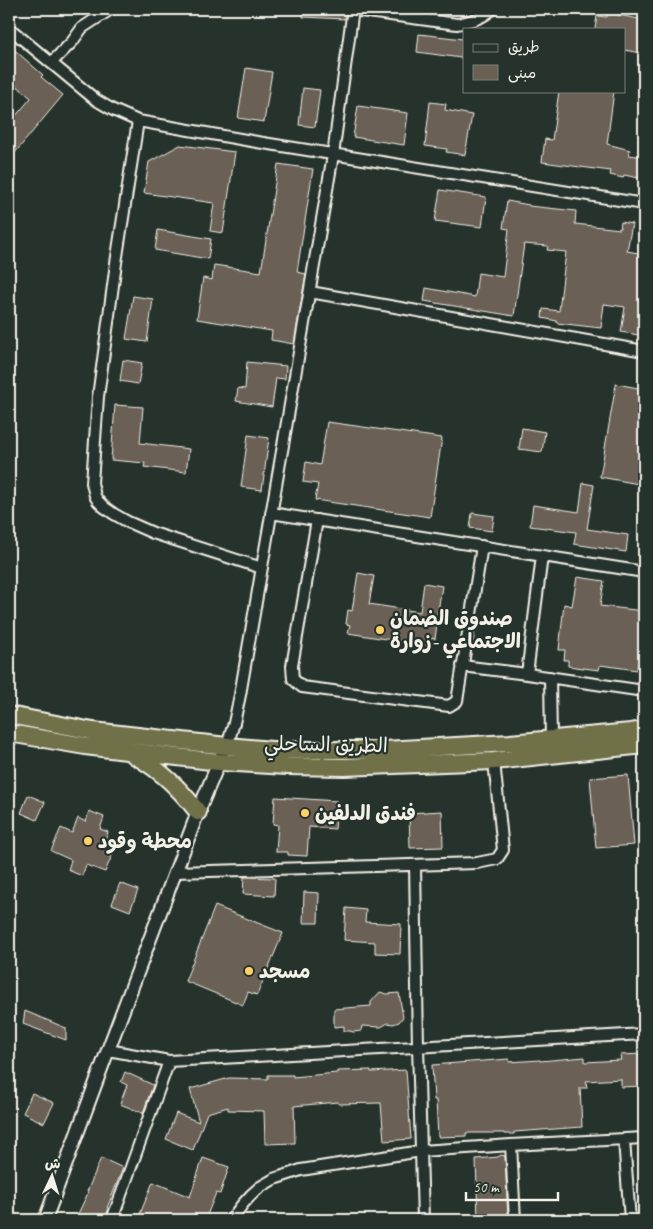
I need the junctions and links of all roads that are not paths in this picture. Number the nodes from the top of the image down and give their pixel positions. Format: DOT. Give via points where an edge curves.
graph roads {
  1 [pos="111,9"];
  2 [pos="353,9"];
  3 [pos="492,9"];
  4 [pos="9,28"];
  5 [pos="51,63"];
  6 [pos="138,121"];
  7 [pos="333,154"];
  8 [pos="644,204"];
  9 [pos="310,292"];
  10 [pos="644,351"];
  11 [pos="271,513"];
  12 [pos="316,520"];
  13 [pos="482,546"];
  14 [pos="542,556"];
  15 [pos="262,568"];
  16 [pos="644,572"];
  17 [pos="462,666"];
  18 [pos="527,674"];
  19 [pos="550,677"];
  20 [pos="644,691"];
  21 [pos="9,715"];
  22 [pos="644,730"];
  23 [pos="9,732"];
  24 [pos="551,739"];
  25 [pos="644,745"];
  26 [pos="227,746"];
  27 [pos="128,751"];
  28 [pos="494,761"];
  29 [pos="219,762"];
  30 [pos="198,812"];
  31 [pos="415,865"];
  32 [pos="175,872"];
  33 [pos="644,1034"];
  34 [pos="418,1046"];
  35 [pos="108,1050"];
  36 [pos="169,1060"];
  37 [pos="644,1138"];
  38 [pos="624,1140"];
  39 [pos="511,1145"];
  40 [pos="421,1151"];
  41 [pos="45,1220"];
  42 [pos="112,1220"];
  43 [pos="232,1220"];
  44 [pos="423,1220"];
  45 [pos="515,1220"];
  46 [pos="630,1220"];
  1 -- 5 [label="street" via="82,28"];
  2 -- 3 [label="street" via="457,24 474,20"];
  2 -- 7 [label="street"];
  4 -- 5 [label="street"];
  5 -- 6 [label="street" via="96,100"];
  6 -- 7 [label="street"];
  6 -- 15 [label="street" via="98,397 92,483 95,496 104,508 153,533"];
  7 -- 8 [label="street"];
  7 -- 9 [label="street"];
  9 -- 10 [label="street"];
  9 -- 11 [label="street"];
  11 -- 12 [label="street"];
  11 -- 15 [label="street"];
  12 -- 13 [label="street"];
  12 -- 17 [label="street" via="292,666 293,680 302,688 449,706 456,701"];
  13 -- 14 [label="street"];
  13 -- 17 [label="street"];
  14 -- 16 [label="street"];
  14 -- 18 [label="street"];
  15 -- 26 [label="street" via="239,702"];
  17 -- 18 [label="street"];
  18 -- 19 [label="street"];
  19 -- 20 [label="street"];
  19 -- 24 [label="street"];
  21 -- 26 [label="highway, الطريق الساحلي" via="93,730"];
  22 -- 24 [label="highway, الطريق الساحلي"];
  23 -- 27 [label="highway, الطريق الساحلي"];
  24 -- 26 [label="highway, الطريق الساحلي" via="384,750 272,750"];
  25 -- 28 [label="highway, الطريق الساحلي"];
  26 -- 29 [label="street"];
  27 -- 29 [label="highway, الطريق الساحلي"];
  27 -- 30 [label="highway" via="167,777"];
  28 -- 29 [label="highway, الطريق الساحلي" via="344,767"];
  28 -- 31 [label="street" via="503,850 497,859 477,863"];
  29 -- 30 [label="street"];
  30 -- 32 [label="street"];
  31 -- 32 [label="street"];
  31 -- 34 [label="street"];
  32 -- 35 [label="street"];
  33 -- 34 [label="street"];
  34 -- 36 [label="street"];
  34 -- 40 [label="street"];
  35 -- 36 [label="street"];
  35 -- 41 [label="street"];
  36 -- 42 [label="street"];
  37 -- 38 [label="street"];
  38 -- 39 [label="street"];
  38 -- 46 [label="street"];
  39 -- 40 [label="street"];
  39 -- 45 [label="street"];
  40 -- 43 [label="street" via="287,1174 250,1194"];
  40 -- 44 [label="street"];
}
